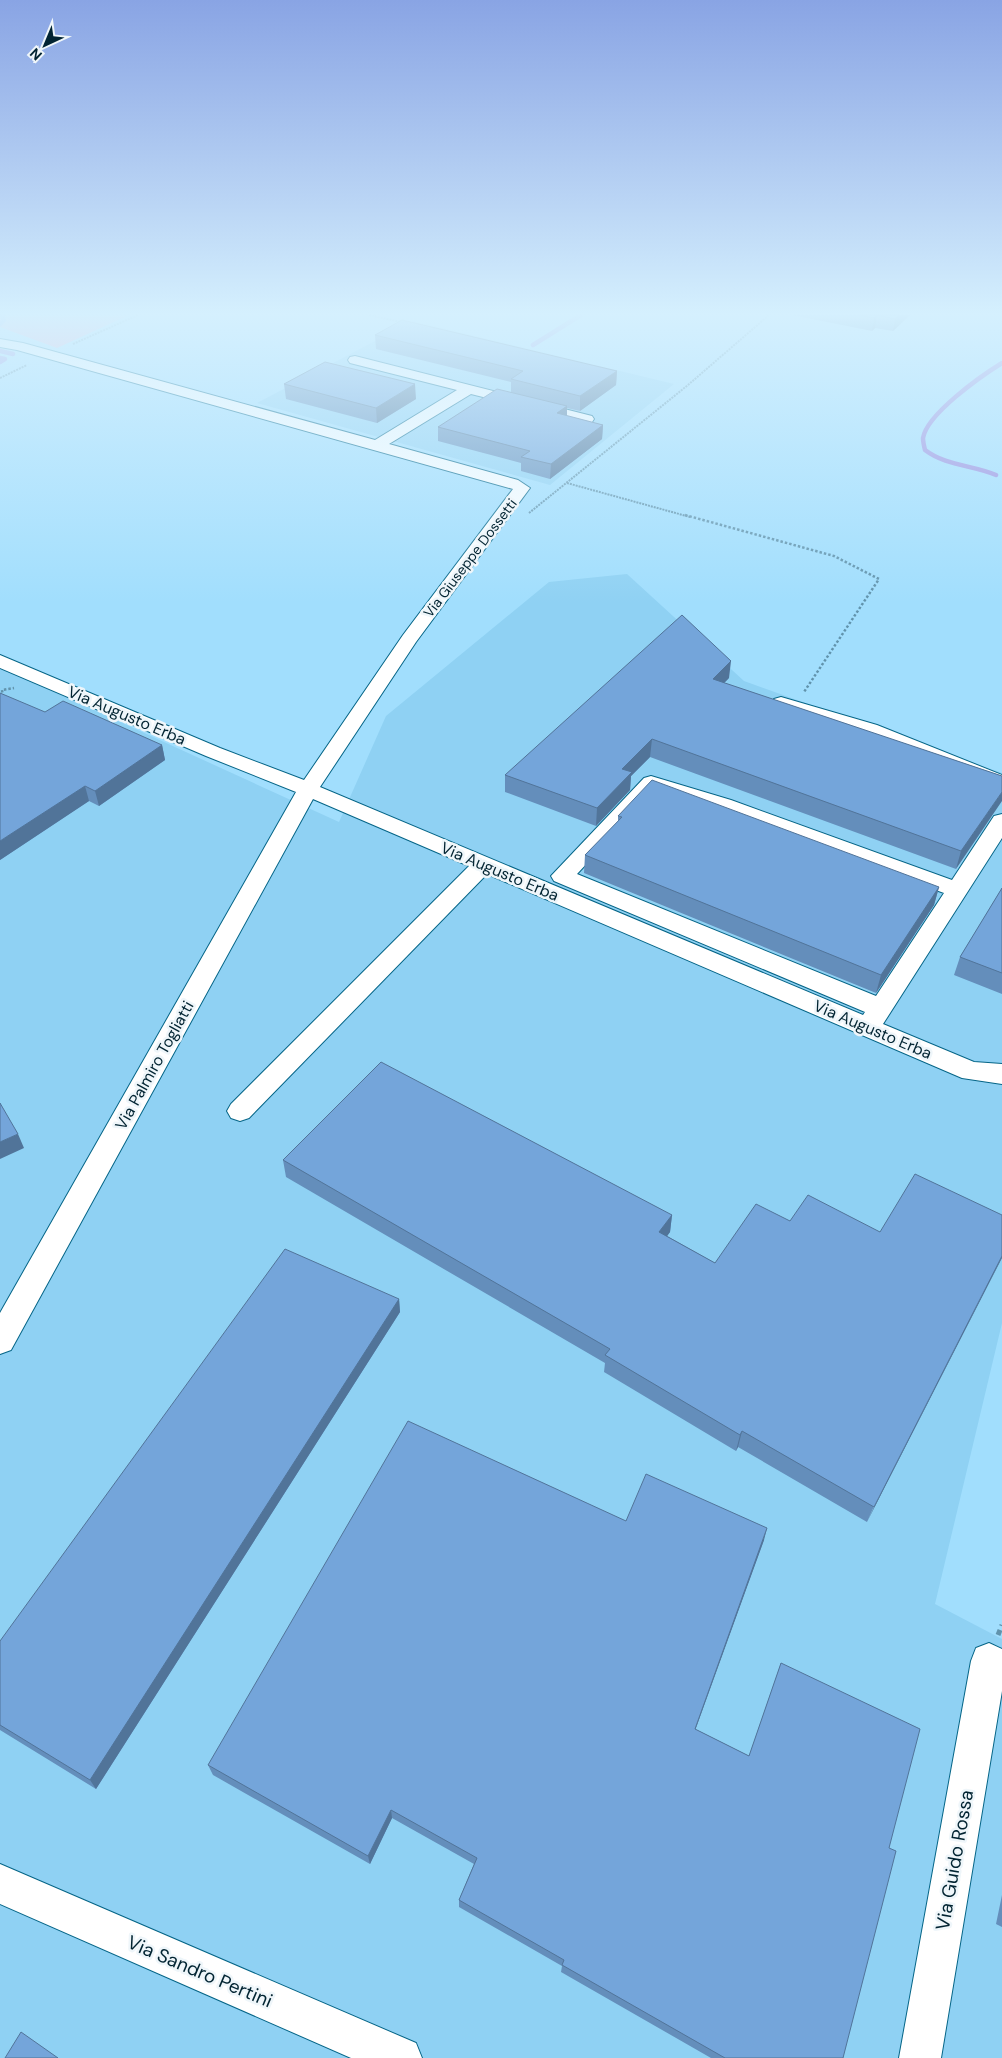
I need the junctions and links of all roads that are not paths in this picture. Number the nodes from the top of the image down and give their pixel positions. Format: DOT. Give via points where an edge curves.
graph roads {
  1 [pos="254,411"];
  2 [pos="433,411"];
  3 [pos="556,411"];
  4 [pos="587,419"];
  5 [pos="377,445"];
  6 [pos="0,661"];
  7 [pos="766,699"];
  8 [pos="1002,782"];
  9 [pos="308,789"];
  10 [pos="1002,821"];
  11 [pos="484,864"];
  12 [pos="957,890"];
  13 [pos="874,1018"];
  14 [pos="1002,1074"];
  15 [pos="240,1111"];
  16 [pos="0,1341"];
  17 [pos="989,1661"];
  18 [pos="0,1884"];
  19 [pos="401,2058"];
  20 [pos="920,2058"];
  1 -- 5 [label="street, Via Giuseppe Dossetti"];
  2 -- 5 [label="street"];
  3 -- 4 [label="street"];
  5 -- 9 [label="street, Via Giuseppe Dossetti" via="520,485 522,490 409,640"];
  6 -- 9 [label="street, Via Augusto Erba"];
  7 -- 8 [label="street" via="870,729"];
  9 -- 11 [label="street, Via Augusto Erba"];
  9 -- 16 [label="street, Via Palmiro Togliatti"];
  10 -- 12 [label="street"];
  11 -- 13 [label="street, Via Augusto Erba"];
  11 -- 15 [label="street"];
  12 -- 13 [label="street"];
  12 -- 13 [label="street" via="724,805 651,782 562,876"];
  13 -- 14 [label="street, Via Augusto Erba" via="971,1071"];
  17 -- 20 [label="street, Via Guido Rossa"];
  18 -- 19 [label="street, Via Sandro Pertini"];
}
